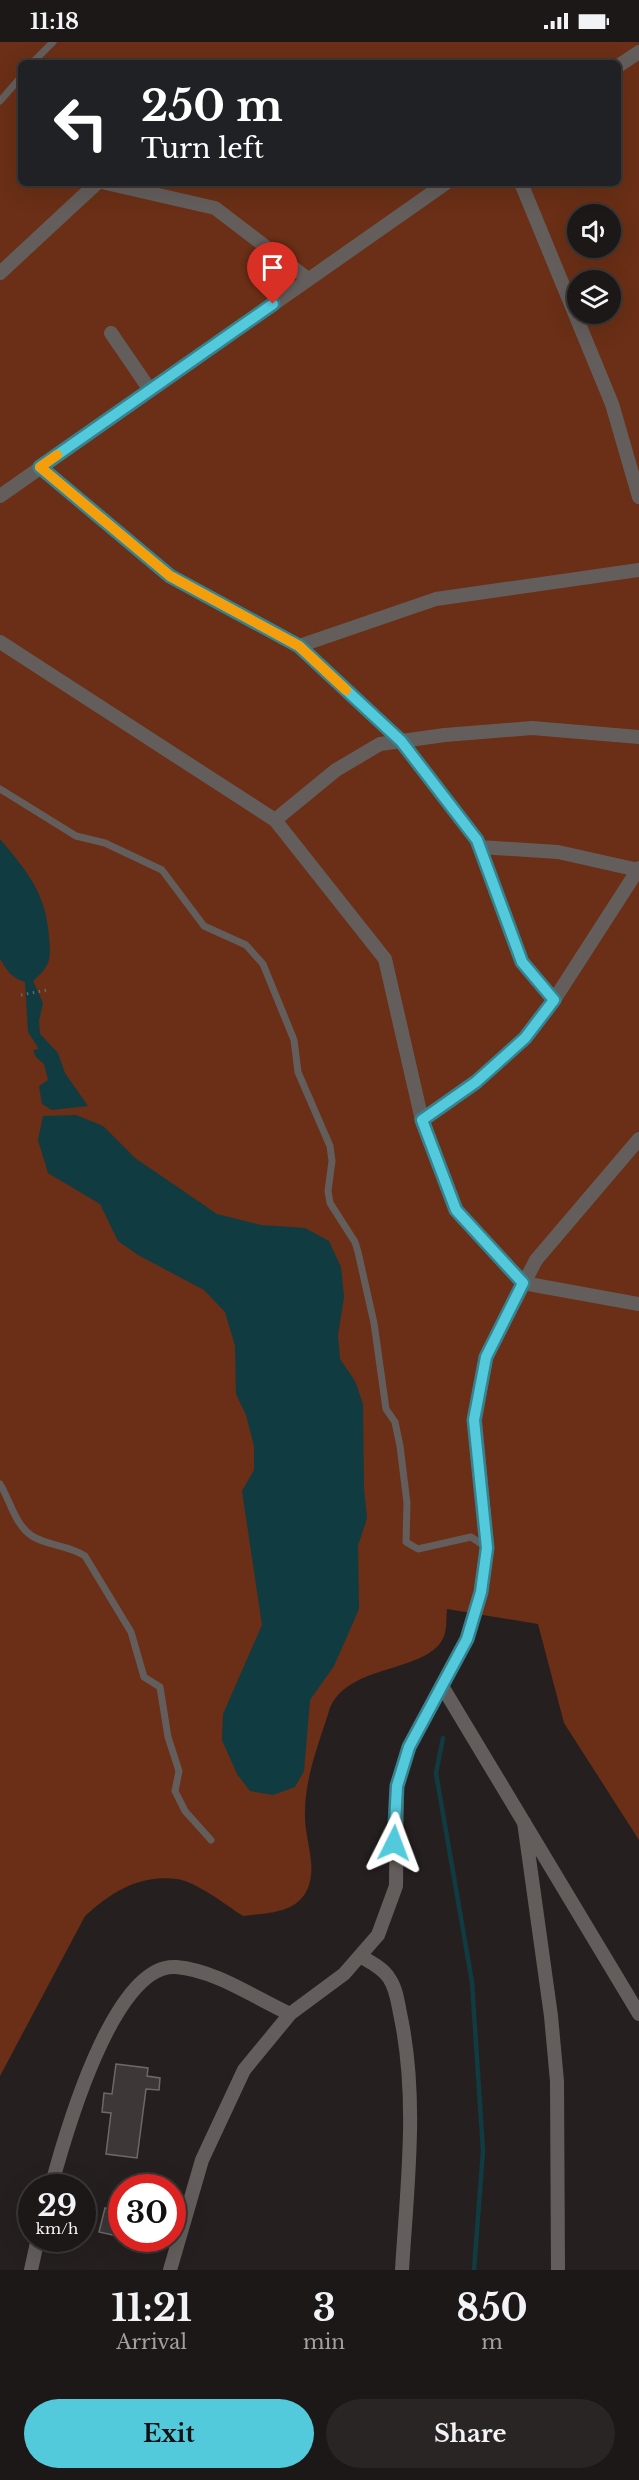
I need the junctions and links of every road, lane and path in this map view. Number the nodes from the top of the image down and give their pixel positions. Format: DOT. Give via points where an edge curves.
graph roads {
  1 [pos="53,42"];
  2 [pos="639,52"];
  3 [pos="35,60"];
  4 [pos="621,64"];
  5 [pos="18,81"];
  6 [pos="0,102"];
  7 [pos="94,186"];
  8 [pos="119,186"];
  9 [pos="442,186"];
  10 [pos="522,186"];
  11 [pos="0,273"];
  12 [pos="308,279"];
  13 [pos="111,333"];
  14 [pos="150,390"];
  15 [pos="40,467"];
  16 [pos="0,495"];
  17 [pos="639,497"];
  18 [pos="639,570"];
  19 [pos="0,642"];
  20 [pos="299,646"];
  21 [pos="639,737"];
  22 [pos="401,741"];
  23 [pos="0,789"];
  24 [pos="275,820"];
  25 [pos="480,847"];
  26 [pos="639,869"];
  27 [pos="47,990"];
  28 [pos="21,995"];
  29 [pos="554,1000"];
  30 [pos="422,1120"];
  31 [pos="639,1139"];
  32 [pos="523,1283"];
  33 [pos="639,1304"];
  34 [pos="0,1484"];
  35 [pos="487,1548"];
  36 [pos="442,1686"];
  37 [pos="524,1822"];
  38 [pos="211,1839"];
  39 [pos="360,1956"];
  40 [pos="290,2014"];
  41 [pos="639,2014"];
  42 [pos="55,2174"];
  43 [pos="35,2252"];
  44 [pos="31,2270"];
  45 [pos="170,2270"];
  46 [pos="402,2270"];
  47 [pos="558,2270"];
  1 -- 3 [label="lane"];
  2 -- 4 [label="street"];
  5 -- 6 [label="lane"];
  7 -- 11 [label="street"];
  8 -- 12 [label="street" via="215,208"];
  9 -- 12 [label="street"];
  10 -- 17 [label="street" via="612,404"];
  12 -- 14 [label="street"];
  13 -- 14 [label="street"];
  14 -- 15 [label="street"];
  15 -- 16 [label="street"];
  15 -- 20 [label="street" via="170,576"];
  18 -- 20 [label="street" via="436,599"];
  19 -- 24 [label="street"];
  20 -- 22 [label="street"];
  21 -- 22 [label="street" via="532,728"];
  22 -- 24 [label="street" via="380,744 336,770"];
  22 -- 25 [label="street"];
  23 -- 35 [label="lane" via="75,836 105,843 162,870 204,926 246,945 263,964 294,1040 298,1072 330,1146 330,1203 358,1252 374,1323 386,1409 400,1446 406,1542 418,1549 471,1537"];
  24 -- 30 [label="street" via="385,959"];
  25 -- 26 [label="street" via="558,852"];
  25 -- 29 [label="street" via="522,962"];
  26 -- 29 [label="street"];
  27 -- 28 [label="path"];
  29 -- 30 [label="street" via="525,1038 476,1082"];
  30 -- 32 [label="street" via="456,1210"];
  31 -- 32 [label="street" via="536,1260"];
  32 -- 33 [label="street"];
  32 -- 35 [label="street" via="486,1357 474,1420"];
  34 -- 38 [label="lane" via="30,1535 85,1556 130,1632 144,1677 160,1687 168,1737 179,1771 175,1791 185,1811"];
  35 -- 36 [label="street" via="481,1592 467,1639"];
  36 -- 37 [label="street"];
  36 -- 39 [label="street" via="409,1747 397,1786 396,1886 378,1935"];
  37 -- 41 [label="street"];
  37 -- 47 [label="street" via="557,2081"];
  39 -- 40 [label="street" via="344,1974"];
  39 -- 46 [label="street" via="378,1966 390,1979 407,2053 411,2130"];
  40 -- 42 [label="street" via="207,1975 175,1967 154,1970 120,2007 71,2115"];
  40 -- 45 [label="street" via="244,2070 202,2160"];
  43 -- 44 [label="street"];
}
